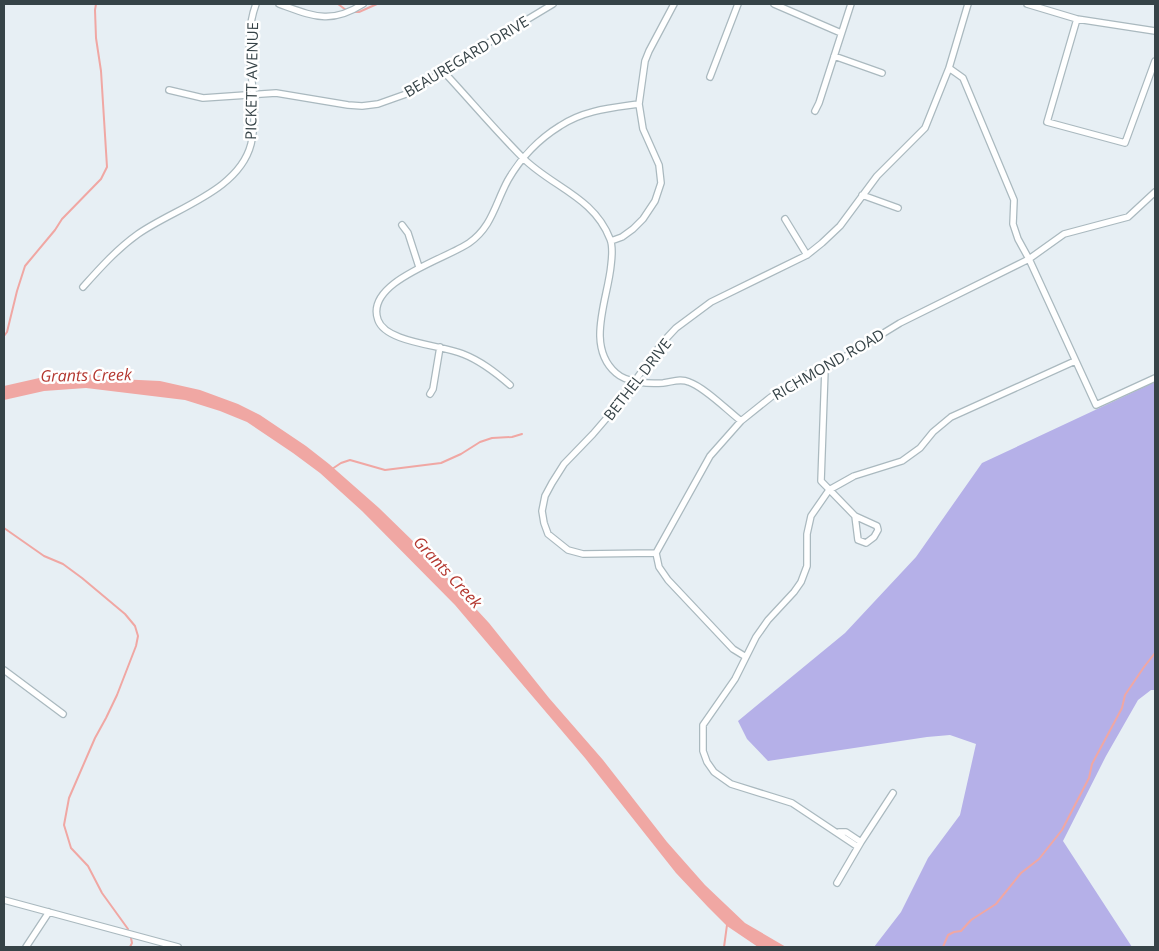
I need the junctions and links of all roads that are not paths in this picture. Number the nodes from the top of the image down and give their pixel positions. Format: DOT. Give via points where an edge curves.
graph roads {
  1 [pos="256,4"];
  2 [pos="278,4"];
  3 [pos="552,4"];
  4 [pos="674,4"];
  5 [pos="738,4"];
  6 [pos="774,4"];
  7 [pos="851,4"];
  8 [pos="968,4"];
  9 [pos="1027,4"];
  10 [pos="362,5"];
  11 [pos="1077,19"];
  12 [pos="1155,31"];
  13 [pos="841,33"];
  14 [pos="834,56"];
  15 [pos="1155,60"];
  16 [pos="949,68"];
  17 [pos="444,71"];
  18 [pos="882,73"];
  19 [pos="710,77"];
  20 [pos="169,90"];
  21 [pos="252,94"];
  22 [pos="640,104"];
  23 [pos="815,110"];
  24 [pos="523,158"];
  25 [pos="1155,192"];
  26 [pos="862,195"];
  27 [pos="898,208"];
  28 [pos="785,219"];
  29 [pos="402,225"];
  30 [pos="611,241"];
  31 [pos="807,255"];
  32 [pos="1029,259"];
  33 [pos="419,266"];
  34 [pos="83,287"];
  35 [pos="440,346"];
  36 [pos="1075,361"];
  37 [pos="825,369"];
  38 [pos="1155,378"];
  39 [pos="636,381"];
  40 [pos="510,384"];
  41 [pos="430,394"];
  42 [pos="741,421"];
  43 [pos="829,490"];
  44 [pos="855,516"];
  45 [pos="656,553"];
  46 [pos="746,657"];
  47 [pos="4,670"];
  48 [pos="63,714"];
  49 [pos="893,793"];
  50 [pos="859,844"];
  51 [pos="837,884"];
  52 [pos="4,900"];
  53 [pos="49,912"];
  54 [pos="26,947"];
  55 [pos="178,947"];
  1 -- 21 [label="street, PICKETT AVENUE" via="249,59"];
  2 -- 10 [label="street" via="321,18 336,16"];
  3 -- 17 [label="street, BEAUREGARD DRIVE"];
  4 -- 22 [label="street" via="645,61"];
  5 -- 19 [label="street"];
  6 -- 13 [label="street"];
  7 -- 13 [label="street"];
  8 -- 16 [label="street, BETHEL DRIVE"];
  9 -- 11 [label="street"];
  11 -- 12 [label="street"];
  11 -- 15 [label="street" via="1047,122 1125,143"];
  13 -- 14 [label="street"];
  14 -- 18 [label="street"];
  14 -- 23 [label="street"];
  16 -- 26 [label="street, BETHEL DRIVE" via="925,128"];
  16 -- 32 [label="street" via="963,78 985,130 1014,200 1013,224"];
  17 -- 21 [label="street, BEAUREGARD DRIVE" via="409,93 362,106 276,93"];
  17 -- 24 [label="street"];
  20 -- 21 [label="street, BEAUREGARD DRIVE" via="204,98"];
  21 -- 34 [label="street, PICKETT AVENUE" via="251,143 236,172 221,187 137,235 103,264"];
  22 -- 24 [label="street" via="579,115 543,138"];
  22 -- 30 [label="street" via="643,128 659,166 661,183 655,201 643,219 633,230"];
  24 -- 30 [label="street" via="594,210"];
  24 -- 33 [label="street" via="508,180 484,230 458,250"];
  25 -- 32 [label="street, RICHMOND ROAD" via="1128,217 1064,234"];
  26 -- 27 [label="street"];
  26 -- 31 [label="street, BETHEL DRIVE" via="840,226"];
  28 -- 31 [label="street"];
  29 -- 33 [label="street"];
  30 -- 39 [label="street" via="610,278 600,331 601,346 616,373"];
  31 -- 39 [label="street, BETHEL DRIVE" via="711,302 662,343"];
  32 -- 36 [label="street"];
  32 -- 37 [label="street, RICHMOND ROAD" via="900,323"];
  33 -- 35 [label="street" via="381,295 376,306 376,318 380,327 389,333"];
  35 -- 40 [label="street" via="480,362"];
  35 -- 41 [label="street" via="434,388"];
  36 -- 38 [label="street" via="1096,406"];
  36 -- 43 [label="street" via="951,417 902,461 854,476"];
  37 -- 42 [label="street, RICHMOND ROAD" via="800,378"];
  37 -- 43 [label="street" via="821,481"];
  39 -- 42 [label="street" via="689,382"];
  39 -- 45 [label="street, BETHEL DRIVE" via="564,464 545,496 542,511 548,534 568,550 583,554"];
  42 -- 45 [label="street, RICHMOND ROAD" via="710,456"];
  43 -- 44 [label="street"];
  43 -- 46 [label="street" via="811,516 807,534 807,566 801,582 768,620"];
  44 -- 44 [label="street" via="877,526 874,537 866,543 858,540"];
  45 -- 46 [label="street" via="659,567 668,580 733,649"];
  46 -- 50 [label="street" via="703,725 703,751 707,762 714,772 731,784 792,803"];
  47 -- 48 [label="street"];
  49 -- 50 [label="street"];
  50 -- 51 [label="street"];
  52 -- 53 [label="street"];
  53 -- 54 [label="street"];
  53 -- 55 [label="street"];
}
